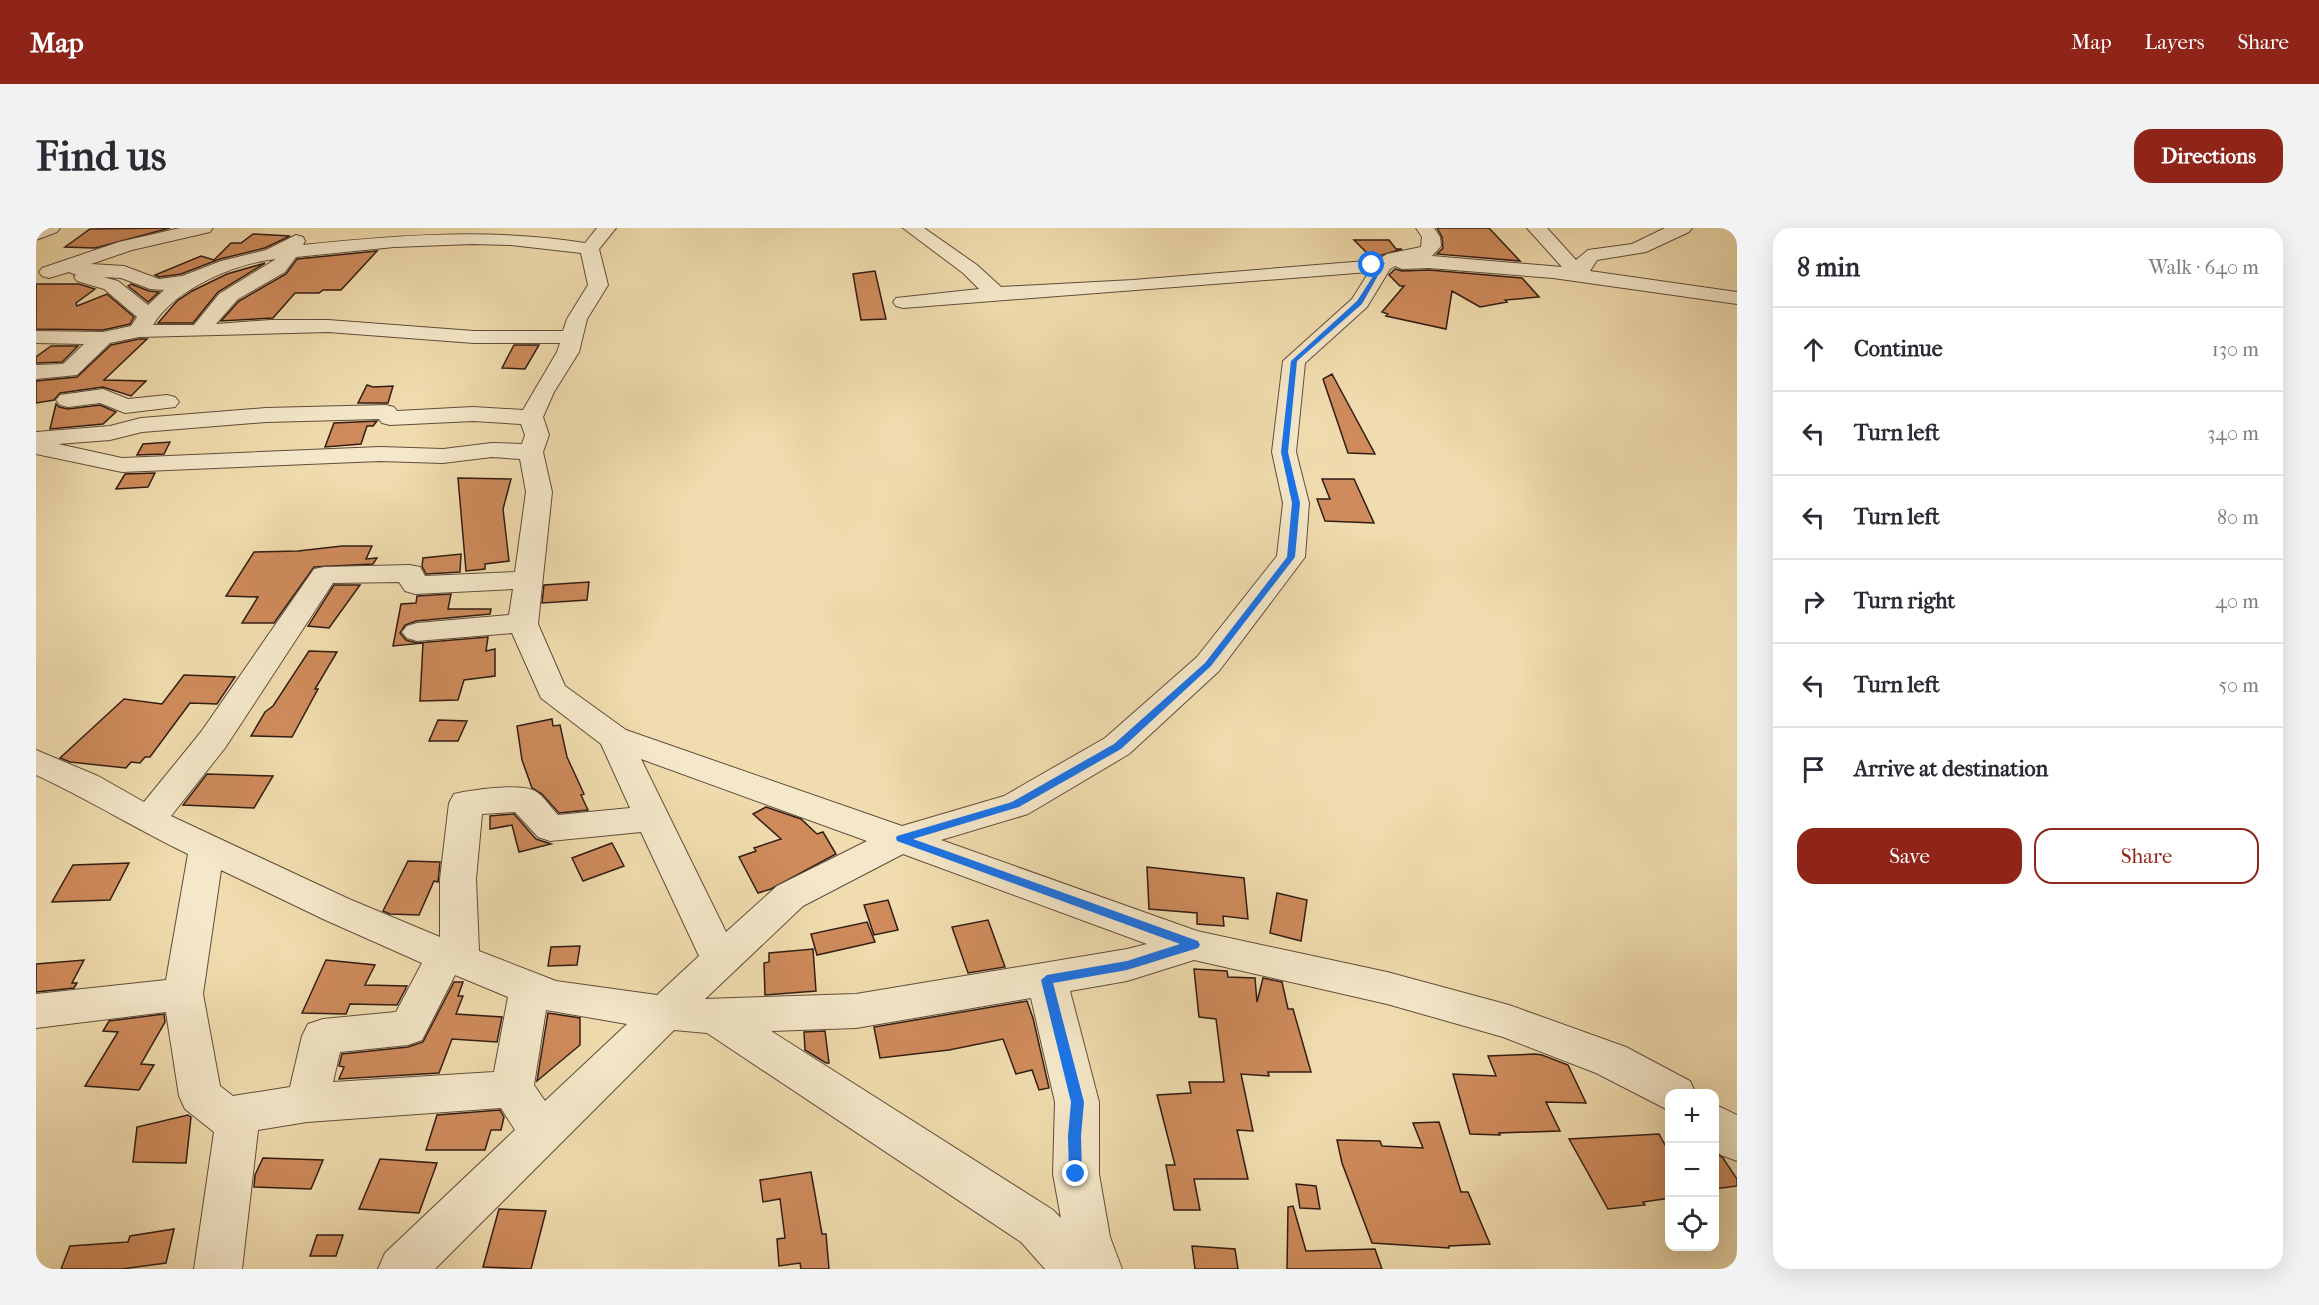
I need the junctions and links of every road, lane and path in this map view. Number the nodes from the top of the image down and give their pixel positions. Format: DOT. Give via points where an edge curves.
graph roads {
  1 [pos="51,228"];
  2 [pos="318,228"];
  3 [pos="607,228"];
  4 [pos="912,228"];
  5 [pos="1425,228"];
  6 [pos="1536,228"];
  7 [pos="1683,228"];
  8 [pos="36,234"];
  9 [pos="207,240"];
  10 [pos="249,242"];
  11 [pos="590,249"];
  12 [pos="279,251"];
  13 [pos="237,263"];
  14 [pos="167,264"];
  15 [pos="1386,264"];
  16 [pos="50,272"];
  17 [pos="136,276"];
  18 [pos="1579,276"];
  19 [pos="185,282"];
  20 [pos="996,294"];
  21 [pos="1737,298"];
  22 [pos="903,302"];
  23 [pos="143,324"];
  24 [pos="201,331"];
  25 [pos="36,337"];
  26 [pos="573,337"];
  27 [pos="104,338"];
  28 [pos="36,372"];
  29 [pos="215,397"];
  30 [pos="187,399"];
  31 [pos="68,400"];
  32 [pos="266,415"];
  33 [pos="531,417"];
  34 [pos="36,439"];
  35 [pos="36,447"];
  36 [pos="531,452"];
  37 [pos="528,580"];
  38 [pos="523,622"];
  39 [pos="417,632"];
  40 [pos="614,738"];
  41 [pos="36,761"];
  42 [pos="652,819"];
  43 [pos="148,820"];
  44 [pos="901,838"];
  45 [pos="207,846"];
  46 [pos="1194,945"];
  47 [pos="452,958"];
  48 [pos="720,960"];
  49 [pos="1047,980"];
  50 [pos="529,989"];
  51 [pos="183,994"];
  52 [pos="36,1011"];
  53 [pos="664,1013"];
  54 [pos="715,1017"];
  55 [pos="512,1089"];
  56 [pos="1666,1089"];
  57 [pos="307,1103"];
  58 [pos="227,1116"];
  59 [pos="1719,1128"];
  60 [pos="541,1131"];
  61 [pos="1737,1141"];
  62 [pos="218,1269"];
  63 [pos="402,1269"];
  64 [pos="1076,1269"];
  65 [pos="1098,1269"];
  1 -- 8 [label="street"];
  2 -- 12 [label="street"];
  3 -- 11 [label="street"];
  4 -- 20 [label="street" via="970,269"];
  5 -- 15 [label="street" via="1431,237 1427,252 1394,258"];
  6 -- 18 [label="street"];
  7 -- 18 [label="street" via="1668,231 1633,249 1589,256"];
  9 -- 13 [label="street"];
  9 -- 16 [label="street" via="126,246"];
  10 -- 12 [label="street"];
  11 -- 12 [label="street" via="514,237 470,237"];
  11 -- 26 [label="street" via="598,285 578,319"];
  12 -- 13 [label="street"];
  12 -- 24 [label="street" via="289,257 262,279 231,295"];
  13 -- 19 [label="street"];
  14 -- 17 [label="street"];
  15 -- 18 [label="street" via="1429,262"];
  15 -- 20 [label="street"];
  15 -- 44 [label="street" via="1359,303 1294,361 1284,452 1296,503 1291,557 1208,664 1117,746 1016,805"];
  16 -- 17 [label="street" via="103,270"];
  16 -- 23 [label="street" via="111,285"];
  17 -- 19 [label="street" via="157,285"];
  18 -- 21 [label="street"];
  19 -- 23 [label="street"];
  20 -- 22 [label="street"];
  23 -- 24 [label="street"];
  23 -- 27 [label="street"];
  24 -- 26 [label="street" via="328,326 443,336"];
  25 -- 27 [label="street"];
  26 -- 33 [label="street"];
  27 -- 28 [label="street" via="69,370"];
  29 -- 32 [label="street" via="267,401"];
  30 -- 31 [label="street" via="125,406 104,396"];
  32 -- 33 [label="street" via="386,412 390,418 473,414"];
  32 -- 34 [label="street" via="141,425 110,433"];
  33 -- 36 [label="street" via="537,435"];
  35 -- 36 [label="street" via="122,465 380,454 443,456 492,450"];
  36 -- 37 [label="street" via="539,492"];
  37 -- 38 [label="street"];
  37 -- 43 [label="street" via="415,585 410,573 324,575 213,740"];
  38 -- 39 [label="street"];
  38 -- 40 [label="street" via="552,691"];
  40 -- 42 [label="street"];
  40 -- 44 [label="street"];
  41 -- 43 [label="street" via="87,784"];
  42 -- 47 [label="street" via="550,828 524,800 466,803"];
  42 -- 48 [label="street"];
  43 -- 45 [label="street"];
  44 -- 46 [label="street"];
  44 -- 48 [label="street" via="790,896"];
  45 -- 47 [label="street" via="336,909"];
  45 -- 51 [label="street"];
  46 -- 49 [label="street" via="1127,965"];
  46 -- 56 [label="street" via="1387,988 1509,1022 1611,1060"];
  47 -- 50 [label="street"];
  47 -- 57 [label="street" via="408,1028 323,1036"];
  48 -- 53 [label="street"];
  49 -- 54 [label="street" via="856,1011"];
  49 -- 65 [label="street" via="1077,1102 1076,1174"];
  50 -- 53 [label="street" via="556,997"];
  50 -- 55 [label="street"];
  51 -- 52 [label="street"];
  51 -- 58 [label="street" via="200,1096"];
  53 -- 54 [label="street"];
  53 -- 60 [label="street"];
  54 -- 64 [label="street" via="1037,1226"];
  55 -- 57 [label="street"];
  55 -- 60 [label="street"];
  57 -- 58 [label="street"];
  58 -- 62 [label="street" via="237,1124"];
  59 -- 61 [label="street"];
  60 -- 63 [label="street"];
}
